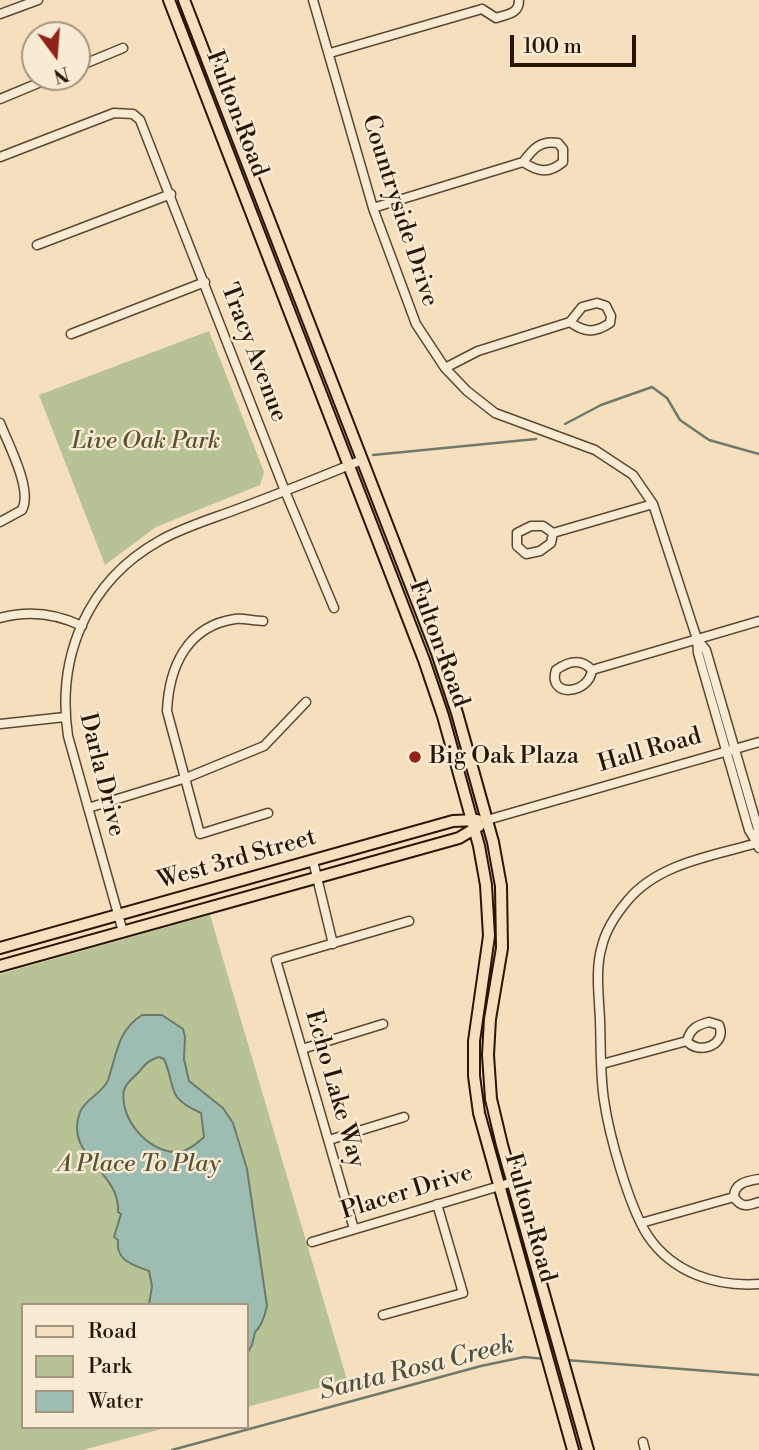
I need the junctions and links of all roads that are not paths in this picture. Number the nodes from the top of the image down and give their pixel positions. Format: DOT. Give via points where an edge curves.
graph roads {
  1 [pos="38,0"];
  2 [pos="169,0"];
  3 [pos="184,0"];
  4 [pos="313,0"];
  5 [pos="519,0"];
  6 [pos="483,5"];
  7 [pos="0,14"];
  8 [pos="123,48"];
  9 [pos="330,53"];
  10 [pos="91,61"];
  11 [pos="21,90"];
  12 [pos="0,99"];
  13 [pos="0,157"];
  14 [pos="523,163"];
  15 [pos="171,194"];
  16 [pos="373,208"];
  17 [pos="37,245"];
  18 [pos="205,282"];
  19 [pos="570,323"];
  20 [pos="71,334"];
  21 [pos="445,368"];
  22 [pos="0,423"];
  23 [pos="362,460"];
  24 [pos="348,466"];
  25 [pos="285,491"];
  26 [pos="653,504"];
  27 [pos="0,522"];
  28 [pos="552,533"];
  29 [pos="334,608"];
  30 [pos="0,618"];
  31 [pos="262,621"];
  32 [pos="759,621"];
  33 [pos="82,626"];
  34 [pos="697,639"];
  35 [pos="592,670"];
  36 [pos="306,702"];
  37 [pos="65,717"];
  38 [pos="0,724"];
  39 [pos="759,741"];
  40 [pos="736,748"];
  41 [pos="725,751"];
  42 [pos="186,778"];
  43 [pos="88,808"];
  44 [pos="268,813"];
  45 [pos="487,820"];
  46 [pos="473,825"];
  47 [pos="758,845"];
  48 [pos="313,861"];
  49 [pos="317,878"];
  50 [pos="118,915"];
  51 [pos="409,921"];
  52 [pos="123,932"];
  53 [pos="333,944"];
  54 [pos="0,948"];
  55 [pos="0,966"];
  56 [pos="383,1024"];
  57 [pos="687,1041"];
  58 [pos="302,1049"];
  59 [pos="602,1064"];
  60 [pos="404,1117"];
  61 [pos="329,1140"];
  62 [pos="759,1179"];
  63 [pos="513,1182"];
  64 [pos="499,1186"];
  65 [pos="734,1197"];
  66 [pos="759,1202"];
  67 [pos="436,1204"];
  68 [pos="641,1223"];
  69 [pos="354,1229"];
  70 [pos="312,1241"];
  71 [pos="759,1284"];
  72 [pos="383,1315"];
  73 [pos="573,1450"];
  74 [pos="587,1450"];
  1 -- 7 [label="street"];
  2 -- 24 [label="main road, Fulton Road"];
  3 -- 23 [label="main road, Fulton Road"];
  4 -- 9 [label="street, Countryside Drive"];
  5 -- 6 [label="street" via="514,12 496,18"];
  6 -- 9 [label="street"];
  8 -- 10 [label="street"];
  9 -- 16 [label="street, Countryside Drive"];
  11 -- 12 [label="street"];
  13 -- 15 [label="street, Tracy Avenue" via="108,115 133,114 144,125"];
  14 -- 14 [label="street" via="544,172 563,162 563,149 558,143 539,145"];
  14 -- 16 [label="street"];
  15 -- 17 [label="street"];
  15 -- 18 [label="street, Tracy Avenue"];
  16 -- 21 [label="street, Countryside Drive" via="416,324"];
  18 -- 20 [label="street"];
  18 -- 25 [label="street, Tracy Avenue"];
  19 -- 19 [label="street" via="587,332 610,323 611,316 606,306 597,303 582,307"];
  19 -- 21 [label="street" via="478,351"];
  21 -- 26 [label="street, Countryside Drive" via="495,413 595,450 633,475"];
  22 -- 27 [label="street" via="26,500 22,510"];
  23 -- 24 [label="street, Darla Drive"];
  23 -- 45 [label="main road, Fulton Road" via="448,684"];
  24 -- 25 [label="street, Darla Drive"];
  24 -- 46 [label="main road, Fulton Road" via="432,681"];
  25 -- 29 [label="street, Tracy Avenue"];
  25 -- 33 [label="street, Darla Drive" via="145,550 117,572"];
  26 -- 28 [label="street"];
  26 -- 34 [label="street, Countryside Drive"];
  28 -- 28 [label="street" via="538,524 520,530 515,538 526,554 551,543"];
  30 -- 33 [label="street" via="41,613"];
  31 -- 42 [label="street" via="237,619 211,627 194,639 172,671 167,710"];
  32 -- 34 [label="street"];
  33 -- 37 [label="street, Darla Drive" via="67,666"];
  34 -- 35 [label="street"];
  34 -- 40 [label="street, Countryside Drive" via="706,650"];
  34 -- 41 [label="street, Countryside Drive"];
  35 -- 35 [label="street" via="576,661 556,670 555,681 563,690 579,687 588,682"];
  36 -- 42 [label="street" via="264,746"];
  37 -- 38 [label="street"];
  37 -- 43 [label="street, Darla Drive"];
  39 -- 40 [label="street, Hall Road"];
  40 -- 41 [label="street, Hall Road"];
  40 -- 47 [label="street, Countryside Drive"];
  41 -- 45 [label="street, Hall Road"];
  41 -- 47 [label="street, Countryside Drive" via="749,830"];
  42 -- 43 [label="street"];
  42 -- 44 [label="street" via="200,834"];
  43 -- 50 [label="street, Darla Drive"];
  45 -- 46 [label="main road, West 3rd Street"];
  45 -- 63 [label="main road, Fulton Road" via="498,863 503,915 489,1031 489,1076"];
  46 -- 48 [label="main road, West 3rd Street" via="453,821"];
  46 -- 49 [label="main road, West 3rd Street" via="459,838"];
  46 -- 64 [label="main road, Fulton Road" via="489,923 475,1024 474,1076"];
  47 -- 59 [label="street" via="653,877 620,911 601,946"];
  48 -- 49 [label="street"];
  48 -- 50 [label="main road, West 3rd Street"];
  49 -- 52 [label="main road, West 3rd Street"];
  49 -- 53 [label="street"];
  50 -- 52 [label="street, Darla Drive"];
  50 -- 54 [label="main road, West 3rd Street"];
  51 -- 53 [label="street"];
  52 -- 55 [label="main road, West 3rd Street"];
  53 -- 58 [label="street, Echo Lake Way" via="276,960"];
  56 -- 58 [label="street"];
  57 -- 59 [label="street"];
  58 -- 61 [label="street, Echo Lake Way"];
  59 -- 68 [label="street" via="612,1137"];
  60 -- 61 [label="street"];
  61 -- 69 [label="street, Echo Lake Way"];
  62 -- 65 [label="street" via="738,1185"];
  63 -- 64 [label="street, Placer Drive"];
  63 -- 74 [label="main road, Fulton Road"];
  64 -- 67 [label="street, Placer Drive"];
  64 -- 73 [label="main road, Fulton Road"];
  65 -- 66 [label="street" via="744,1206"];
  65 -- 68 [label="street"];
  67 -- 69 [label="street, Placer Drive"];
  67 -- 72 [label="street" via="463,1293"];
  68 -- 71 [label="street" via="658,1248 682,1269 719,1283"];
  69 -- 70 [label="street, Placer Drive"];
}
